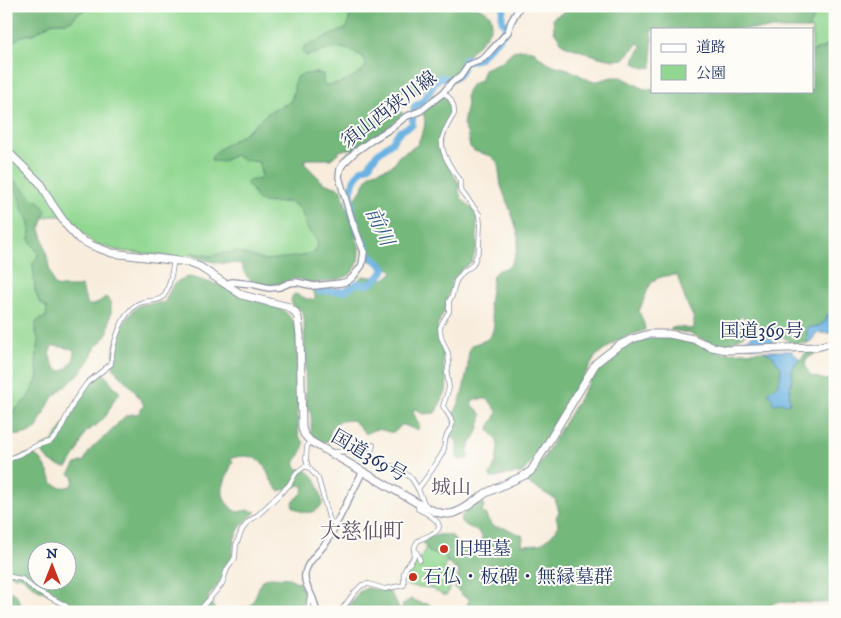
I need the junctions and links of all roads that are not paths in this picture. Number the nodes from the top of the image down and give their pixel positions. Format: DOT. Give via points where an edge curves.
graph roads {
  1 [pos="520,6"];
  2 [pos="443,93"];
  3 [pos="6,150"];
  4 [pos="174,260"];
  5 [pos="225,284"];
  6 [pos="835,342"];
  7 [pos="310,441"];
  8 [pos="354,445"];
  9 [pos="373,445"];
  10 [pos="329,452"];
  11 [pos="368,454"];
  12 [pos="6,461"];
  13 [pos="308,467"];
  14 [pos="364,471"];
  15 [pos="418,488"];
  16 [pos="419,504"];
  17 [pos="430,510"];
  18 [pos="336,526"];
  19 [pos="414,550"];
  20 [pos="420,560"];
  21 [pos="6,576"];
  22 [pos="310,592"];
  23 [pos="308,610"];
  24 [pos="74,612"];
  25 [pos="198,612"];
  26 [pos="316,612"];
  27 [pos="340,612"];
  1 -- 2 [label="main road, 須山西狭川線" via="508,32 485,57 468,65"];
  2 -- 5 [label="main road, 須山西狭川線" via="361,148 340,169 339,177 364,252 362,265 353,277 342,283 314,286 296,282 269,288 232,282"];
  2 -- 15 [label="street" via="449,96 455,109 442,144 461,181 460,189 479,214 479,249 473,265 456,281 449,312 440,328 449,363 449,388 443,406 452,427 445,439 444,450"];
  3 -- 4 [label="highway, 国道369号" via="39,182 67,226 80,239 112,252"];
  4 -- 5 [label="highway, 国道369号" via="200,266"];
  4 -- 12 [label="street" via="171,278 162,298 138,303 132,308 120,326 111,364 87,383 59,432 51,441"];
  5 -- 7 [label="highway, 国道369号" via="242,295 289,307 295,312 300,335 302,428"];
  6 -- 17 [label="highway, 国道369号" via="817,347 727,350 669,334 649,334 632,339 596,363 531,471 459,511 449,514"];
  7 -- 10 [label="highway, 国道369号"];
  7 -- 13 [label="street" via="306,459"];
  8 -- 11 [label="street"];
  9 -- 11 [label="street"];
  10 -- 11 [label="street"];
  10 -- 14 [label="highway, 国道369号"];
  11 -- 15 [label="street" via="382,464 399,468"];
  13 -- 18 [label="street" via="318,478 329,518"];
  13 -- 25 [label="street" via="296,473 289,485 248,522 222,584"];
  14 -- 16 [label="highway, 国道369号"];
  14 -- 18 [label="main road"];
  15 -- 17 [label="street"];
  16 -- 17 [label="highway, 国道369号"];
  16 -- 19 [label="street" via="418,509 435,519 438,529 418,541"];
  18 -- 22 [label="main road" via="305,568 305,582"];
  19 -- 20 [label="street"];
  19 -- 27 [label="street" via="414,557 405,570 404,585 386,589 362,585"];
  21 -- 24 [label="street" via="22,579"];
  22 -- 23 [label="street"];
  22 -- 26 [label="main road"];
}
